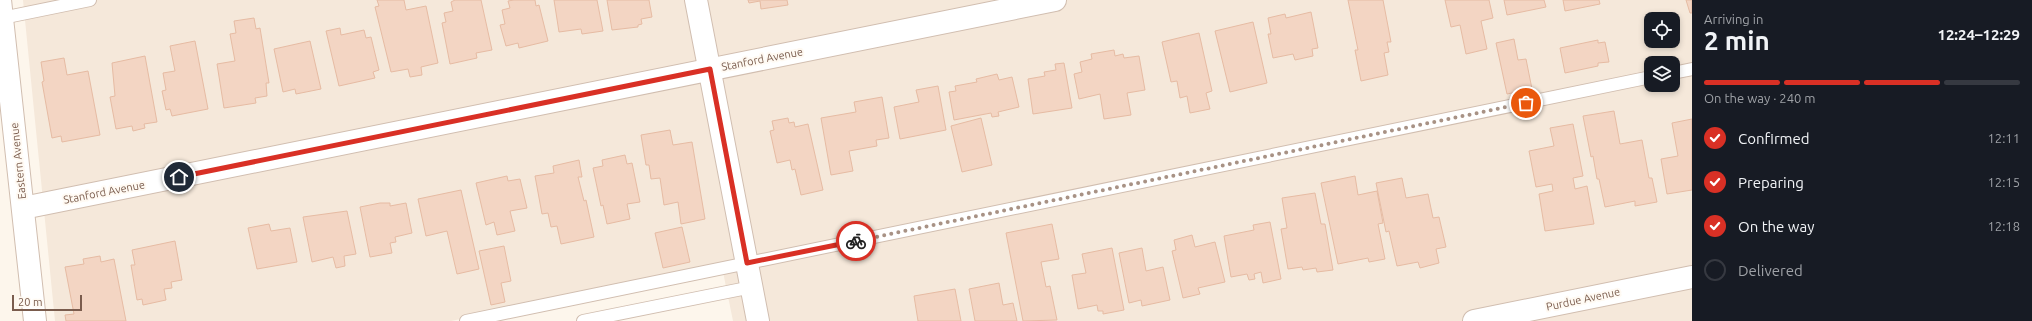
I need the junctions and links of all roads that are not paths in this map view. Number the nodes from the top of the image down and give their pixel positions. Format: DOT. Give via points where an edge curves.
graph roads {
  1 [pos="90,0"];
  2 [pos="696,0"];
  3 [pos="1055,0"];
  4 [pos="1,9"];
  5 [pos="710,69"];
  6 [pos="1692,69"];
  7 [pos="1680,72"];
  8 [pos="1644,78"];
  9 [pos="23,208"];
  10 [pos="747,263"];
  11 [pos="1692,277"];
  12 [pos="752,287"];
  13 [pos="35,321"];
  14 [pos="466,321"];
  15 [pos="583,321"];
  16 [pos="758,321"];
  17 [pos="1474,321"];
  1 -- 4 [label="lane"];
  2 -- 5 [label="street"];
  3 -- 5 [label="street, Stanford Avenue"];
  4 -- 9 [label="street, Eastern Avenue"];
  5 -- 9 [label="street, Stanford Avenue"];
  5 -- 10 [label="street"];
  6 -- 7 [label="lane"];
  8 -- 10 [label="lane"];
  9 -- 13 [label="street, Eastern Avenue"];
  10 -- 12 [label="street"];
  10 -- 14 [label="lane"];
  11 -- 17 [label="street, Purdue Avenue"];
  12 -- 15 [label="lane"];
  12 -- 16 [label="street"];
}
